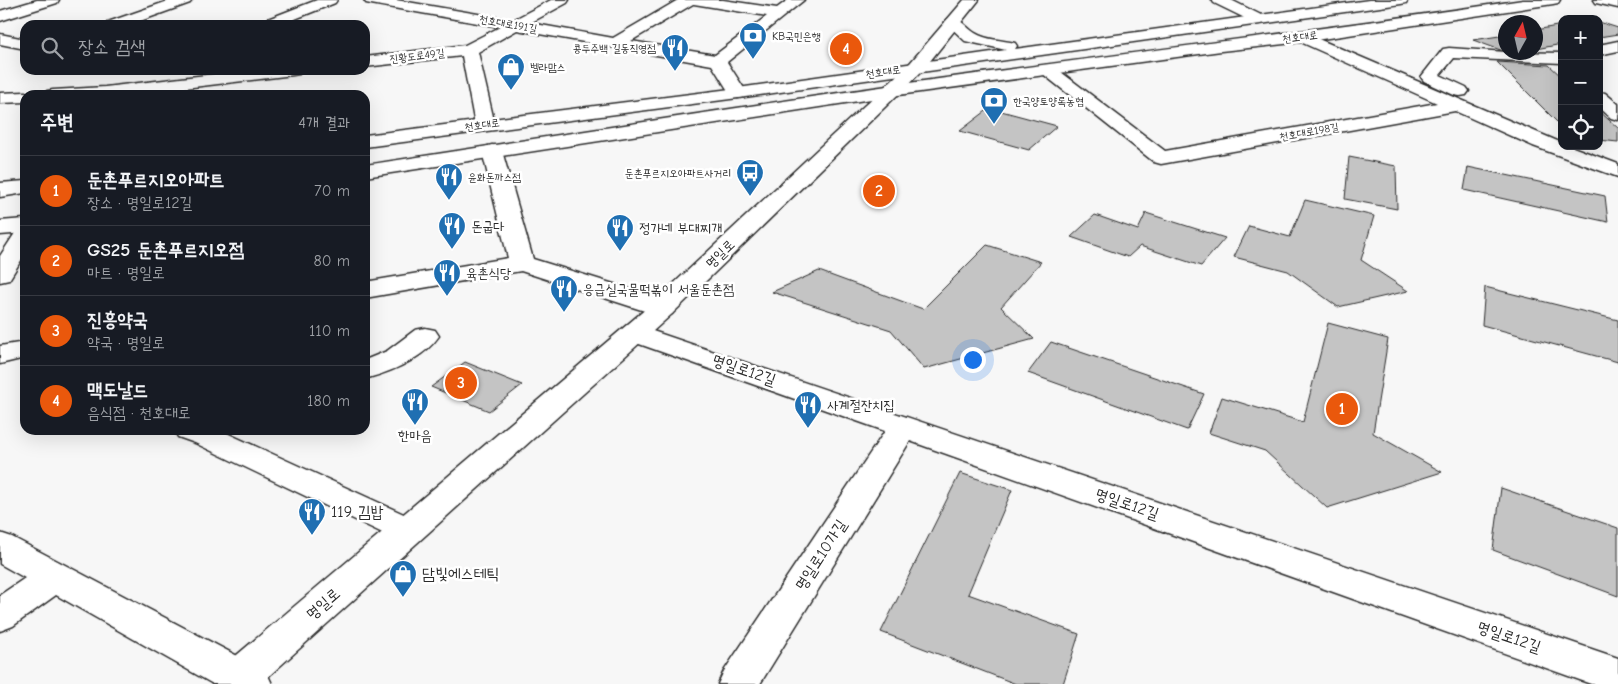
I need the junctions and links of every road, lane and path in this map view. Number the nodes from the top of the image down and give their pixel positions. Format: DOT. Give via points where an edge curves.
graph roads {
  1 [pos="52,0"];
  2 [pos="185,0"];
  3 [pos="330,0"];
  4 [pos="371,0"];
  5 [pos="562,0"];
  6 [pos="689,0"];
  7 [pos="694,0"];
  8 [pos="798,0"];
  9 [pos="972,0"];
  10 [pos="1220,0"];
  11 [pos="1401,0"];
  12 [pos="1553,0"];
  13 [pos="1600,0"];
  14 [pos="1618,4"];
  15 [pos="780,13"];
  16 [pos="0,16"];
  17 [pos="128,20"];
  18 [pos="279,20"];
  19 [pos="1260,20"];
  20 [pos="953,22"];
  21 [pos="515,25"];
  22 [pos="1302,37"];
  23 [pos="0,39"];
  24 [pos="20,43"];
  25 [pos="616,43"];
  26 [pos="1061,46"];
  27 [pos="1618,46"];
  28 [pos="1603,49"];
  29 [pos="469,50"];
  30 [pos="370,61"];
  31 [pos="718,61"];
  32 [pos="1558,61"];
  33 [pos="916,67"];
  34 [pos="1047,70"];
  35 [pos="140,75"];
  36 [pos="252,75"];
  37 [pos="1618,88"];
  38 [pos="110,90"];
  39 [pos="129,90"];
  40 [pos="891,91"];
  41 [pos="1603,91"];
  42 [pos="738,93"];
  43 [pos="20,97"];
  44 [pos="0,98"];
  45 [pos="1603,101"];
  46 [pos="1458,105"];
  47 [pos="1618,114"];
  48 [pos="485,125"];
  49 [pos="1558,136"];
  50 [pos="370,140"];
  51 [pos="1587,150"];
  52 [pos="492,151"];
  53 [pos="1618,155"];
  54 [pos="370,170"];
  55 [pos="1618,171"];
  56 [pos="20,188"];
  57 [pos="0,190"];
  58 [pos="20,226"];
  59 [pos="0,228"];
  60 [pos="20,243"];
  61 [pos="522,263"];
  62 [pos="0,275"];
  63 [pos="370,289"];
  64 [pos="663,308"];
  65 [pos="635,333"];
  66 [pos="425,336"];
  67 [pos="20,351"];
  68 [pos="0,355"];
  69 [pos="370,368"];
  70 [pos="904,426"];
  71 [pos="208,435"];
  72 [pos="407,530"];
  73 [pos="0,546"];
  74 [pos="54,577"];
  75 [pos="0,616"];
  76 [pos="1618,676"];
  77 [pos="241,682"];
  78 [pos="738,684"];
  1 -- 16 [label="street"];
  2 -- 17 [label="street"];
  3 -- 18 [label="street"];
  4 -- 21 [label="street, 천호대로191길"];
  5 -- 21 [label="street"];
  6 -- 25 [label="street"];
  7 -- 15 [label="street"];
  8 -- 15 [label="street"];
  9 -- 20 [label="street, 명일로"];
  10 -- 19 [label="street"];
  11 -- 19 [label="street, 천호대로"];
  12 -- 22 [label="street, 천호대로"];
  13 -- 14 [label="street"];
  15 -- 31 [label="street"];
  19 -- 26 [label="street, 천호대로"];
  20 -- 26 [label="street" via="971,38 982,42"];
  20 -- 33 [label="street, 명일로"];
  21 -- 25 [label="street, 천호대로191길"];
  21 -- 29 [label="street"];
  22 -- 34 [label="street, 천호대로"];
  22 -- 46 [label="street"];
  23 -- 24 [label="street"];
  25 -- 31 [label="street, 천호대로191길"];
  26 -- 33 [label="street, 천호대로"];
  27 -- 28 [label="street"];
  29 -- 30 [label="street, 진황도로49길"];
  29 -- 48 [label="street"];
  31 -- 42 [label="street"];
  32 -- 49 [label="street" via="1449,53 1430,77"];
  33 -- 40 [label="street, 명일로"];
  33 -- 42 [label="street, 천호대로"];
  34 -- 40 [label="street, 천호대로"];
  34 -- 46 [label="street, 천호대로198길" via="1161,158"];
  35 -- 38 [label="street"];
  36 -- 39 [label="street"];
  37 -- 41 [label="street"];
  40 -- 52 [label="street, 천호대로"];
  40 -- 64 [label="street, 명일로"];
  42 -- 48 [label="street, 천호대로"];
  43 -- 44 [label="street"];
  45 -- 47 [label="street"];
  46 -- 55 [label="street" via="1540,142"];
  48 -- 50 [label="street, 천호대로"];
  51 -- 53 [label="street"];
  52 -- 54 [label="street, 천호대로"];
  52 -- 61 [label="street"];
  56 -- 57 [label="street"];
  58 -- 59 [label="street"];
  60 -- 62 [label="street"];
  61 -- 63 [label="street"];
  61 -- 64 [label="street"];
  64 -- 65 [label="street, 명일로"];
  65 -- 70 [label="street, 명일로12길"];
  65 -- 72 [label="street, 명일로"];
  66 -- 69 [label="street" via="398,357"];
  67 -- 68 [label="street"];
  70 -- 76 [label="street, 명일로12길"];
  70 -- 78 [label="street, 명일로10가길"];
  71 -- 72 [label="street"];
  72 -- 77 [label="street, 명일로"];
  73 -- 74 [label="street, 명일로"];
  74 -- 75 [label="street"];
  74 -- 77 [label="street, 명일로"];
}
